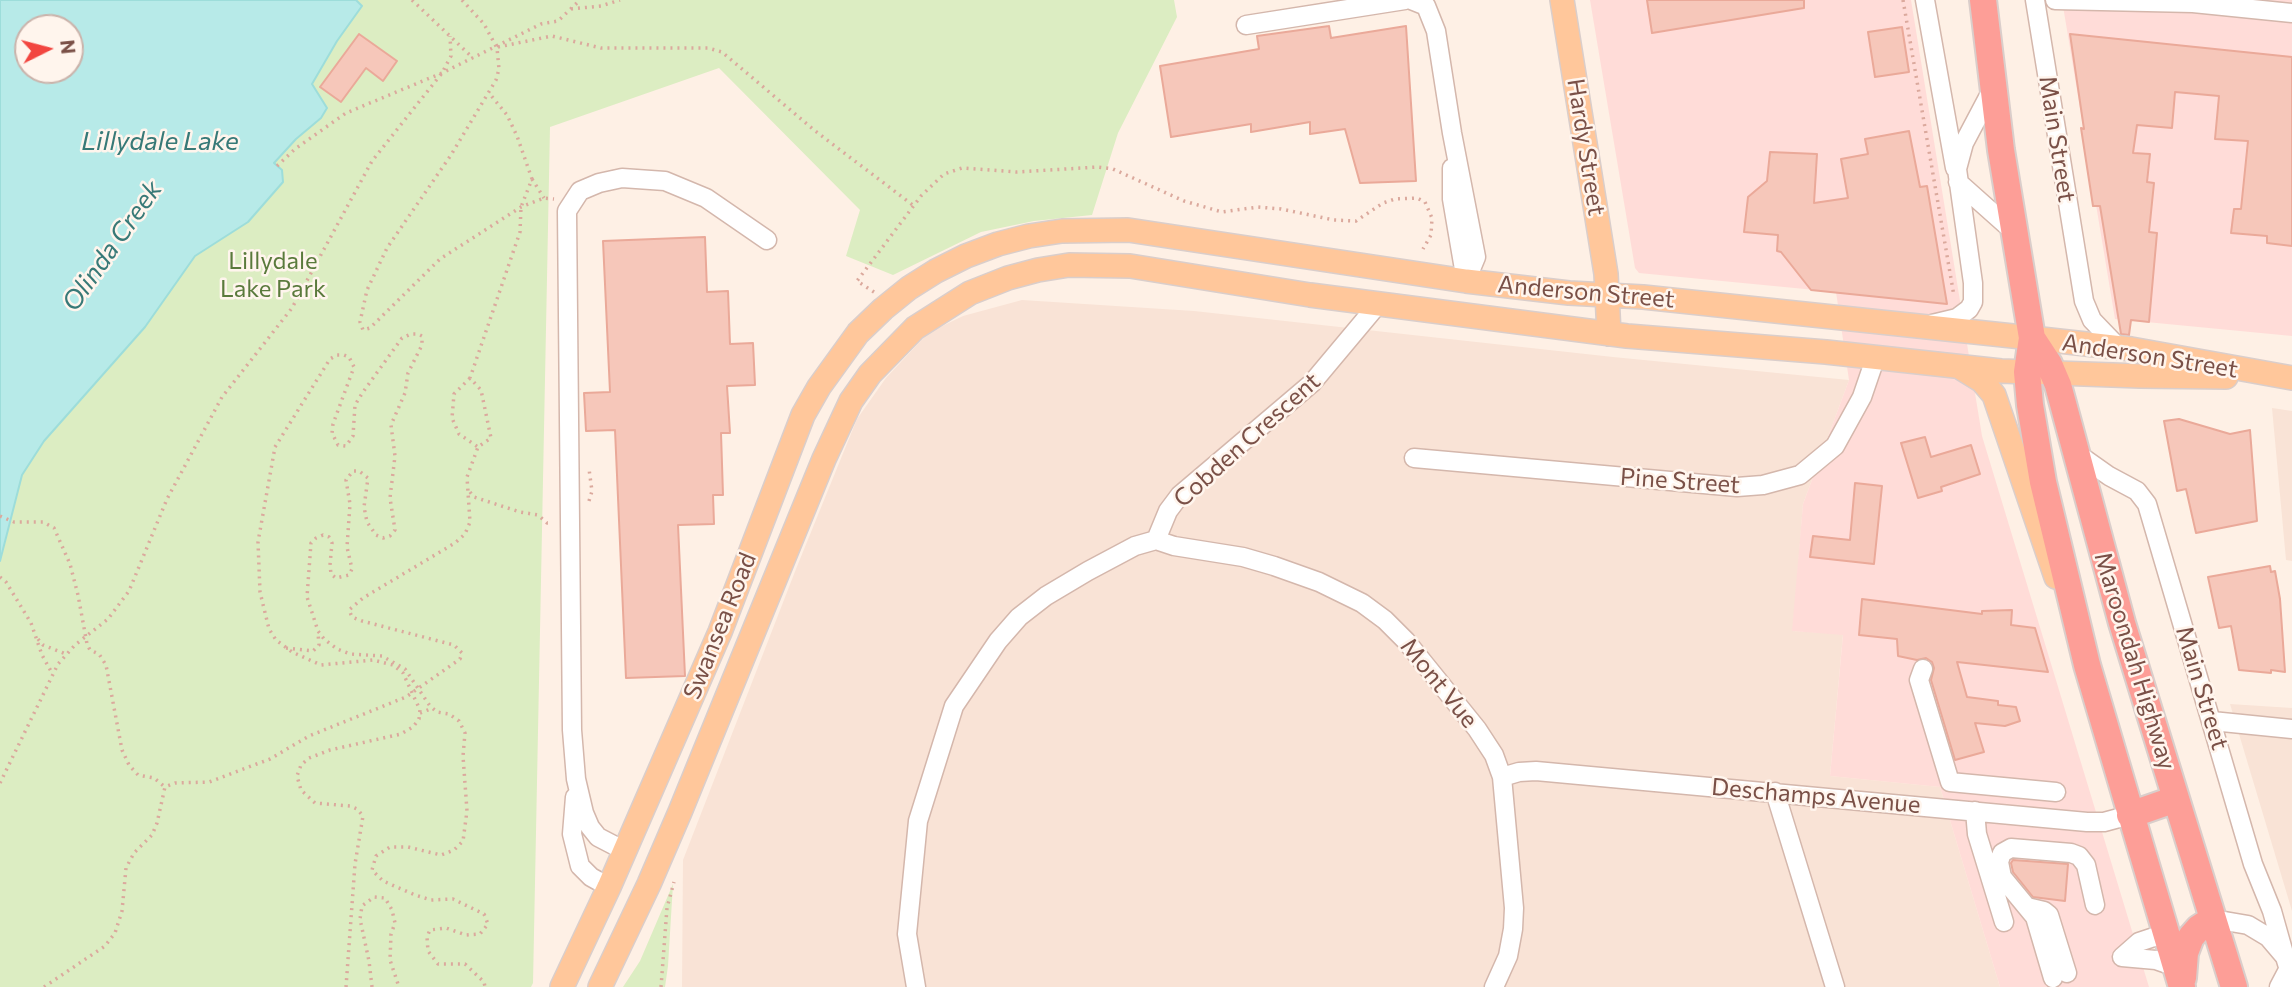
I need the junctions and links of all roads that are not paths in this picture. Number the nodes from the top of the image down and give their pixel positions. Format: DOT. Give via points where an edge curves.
graph roads {
  1 [pos="1405,0"];
  2 [pos="1411,0"];
  3 [pos="1562,0"];
  4 [pos="1925,0"];
  5 [pos="1983,0"];
  6 [pos="2035,0"];
  7 [pos="2055,0"];
  8 [pos="2186,1"];
  9 [pos="2292,13"];
  10 [pos="1246,25"];
  11 [pos="1992,90"];
  12 [pos="1958,180"];
  13 [pos="2013,231"];
  14 [pos="767,240"];
  15 [pos="1231,244"];
  16 [pos="1466,281"];
  17 [pos="909,288"];
  18 [pos="1608,295"];
  19 [pos="1379,303"];
  20 [pos="1465,315"];
  21 [pos="1880,323"];
  22 [pos="1915,326"];
  23 [pos="915,328"];
  24 [pos="1609,334"];
  25 [pos="2032,338"];
  26 [pos="2119,348"];
  27 [pos="1876,356"];
  28 [pos="1948,365"];
  29 [pos="2027,372"];
  30 [pos="2054,374"];
  31 [pos="2283,377"];
  32 [pos="2075,452"];
  33 [pos="1414,457"];
  34 [pos="1156,540"];
  35 [pos="2087,664"];
  36 [pos="1923,669"];
  37 [pos="2212,721"];
  38 [pos="2292,729"];
  39 [pos="1502,777"];
  40 [pos="576,779"];
  41 [pos="1775,792"];
  42 [pos="2056,792"];
  43 [pos="2176,799"];
  44 [pos="1975,811"];
  45 [pos="2130,815"];
  46 [pos="625,850"];
  47 [pos="649,884"];
  48 [pos="609,887"];
  49 [pos="2095,905"];
  50 [pos="2213,919"];
  51 [pos="2004,922"];
  52 [pos="2166,933"];
  53 [pos="583,941"];
  54 [pos="622,942"];
  55 [pos="2289,969"];
  56 [pos="2060,975"];
  57 [pos="2181,980"];
  58 [pos="562,987"];
  59 [pos="600,987"];
  60 [pos="916,987"];
  61 [pos="1494,987"];
  62 [pos="1835,987"];
  63 [pos="2234,987"];
  64 [pos="2278,987"];
  1 -- 10 [label="street"];
  2 -- 16 [label="street" via="1426,6 1433,19 1476,260"];
  3 -- 18 [label="main road, Hardy Street"];
  4 -- 12 [label="street"];
  5 -- 11 [label="highway, Maroondah Highway"];
  6 -- 26 [label="street, Main Street" via="2084,301 2092,320"];
  7 -- 8 [label="street"];
  8 -- 9 [label="street"];
  11 -- 12 [label="street" via="1964,144"];
  11 -- 13 [label="highway, Maroondah Highway"];
  12 -- 13 [label="street"];
  12 -- 22 [label="street" via="1973,302 1957,318"];
  13 -- 25 [label="highway, Maroondah Highway"];
  14 -- 40 [label="street" via="706,198 665,181 622,178 599,183 580,191 567,211 570,680"];
  15 -- 16 [label="main road, Anderson Street"];
  15 -- 17 [label="main road, Anderson Street" via="1128,230 1062,231 998,244"];
  15 -- 19 [label="main road" via="1299,269 1373,282"];
  16 -- 18 [label="main road, Anderson Street"];
  16 -- 20 [label="main road"];
  17 -- 46 [label="main road, Swansea Road" via="858,333 803,415 720,632"];
  18 -- 21 [label="main road, Anderson Street"];
  18 -- 24 [label="main road, Hardy Street"];
  19 -- 20 [label="main road, Anderson Street"];
  19 -- 23 [label="main road, Anderson Street" via="1130,266 1069,265 1038,270 970,293"];
  19 -- 34 [label="street, Cobden Crescent" via="1312,383 1180,495 1164,517"];
  20 -- 24 [label="main road, Anderson Street"];
  21 -- 22 [label="main road, Anderson Street"];
  21 -- 27 [label="main road"];
  22 -- 25 [label="main road, Anderson Street"];
  23 -- 47 [label="main road, Swansea Road" via="870,374 835,431"];
  24 -- 27 [label="main road, Anderson Street"];
  25 -- 26 [label="main road, Anderson Street"];
  25 -- 29 [label="highway, Maroondah Highway"];
  25 -- 30 [label="highway, Maroondah Highway"];
  26 -- 31 [label="main road, Anderson Street"];
  27 -- 28 [label="main road, Anderson Street"];
  27 -- 33 [label="street, Pine Street" via="1862,397 1835,446 1800,475 1774,483 1737,487"];
  28 -- 29 [label="main road, Anderson Street"];
  28 -- 35 [label="main road" via="1978,378 1994,395"];
  29 -- 30 [label="main road, Anderson Street"];
  29 -- 35 [label="highway, Maroondah Highway" via="2043,482"];
  30 -- 31 [label="main road, Anderson Street"];
  30 -- 32 [label="highway, Maroondah Highway"];
  32 -- 37 [label="street, Main Street" via="2137,491 2147,504"];
  32 -- 43 [label="highway, Maroondah Highway"];
  34 -- 39 [label="street, Mont Vue" via="1286,569 1369,608 1394,628 1437,679 1489,747"];
  34 -- 60 [label="street" via="1088,571 1018,617 954,706 918,821 907,934"];
  35 -- 45 [label="highway, Maroondah Highway"];
  36 -- 42 [label="street" via="1919,681 1950,782"];
  37 -- 38 [label="street"];
  37 -- 55 [label="street, Main Street"];
  39 -- 41 [label="street, Deschamps Avenue" via="1536,771"];
  39 -- 61 [label="street, Mont Vue" via="1514,918 1508,956"];
  40 -- 46 [label="street" via="590,827 598,837"];
  40 -- 48 [label="street" via="572,834 580,866"];
  41 -- 44 [label="street, Deschamps Avenue"];
  41 -- 62 [label="street"];
  43 -- 45 [label="highway"];
  43 -- 50 [label="highway, Maroondah Highway"];
  44 -- 45 [label="street, Deschamps Avenue" via="2087,822"];
  44 -- 51 [label="street" via="1977,834"];
  45 -- 52 [label="highway, Maroondah Highway"];
  46 -- 47 [label="main road"];
  46 -- 48 [label="main road, Swansea Road"];
  47 -- 48 [label="main road"];
  47 -- 54 [label="main road, Swansea Road"];
  48 -- 53 [label="main road, Swansea Road"];
  49 -- 56 [label="street" via="2086,865 2079,856 2011,848 2002,853 1999,862 2004,881 2035,917"];
  50 -- 55 [label="street" via="2255,928 2274,942"];
  50 -- 57 [label="highway" via="2189,942"];
  50 -- 63 [label="highway, Maroondah Highway"];
  52 -- 57 [label="highway, Maroondah Highway"];
  52 -- 57 [label="street" via="2139,942 2122,957 2156,960"];
  53 -- 54 [label="main road" via="612,936"];
  53 -- 58 [label="main road, Swansea Road"];
  54 -- 59 [label="main road, Swansea Road"];
  55 -- 64 [label="street"];
}
